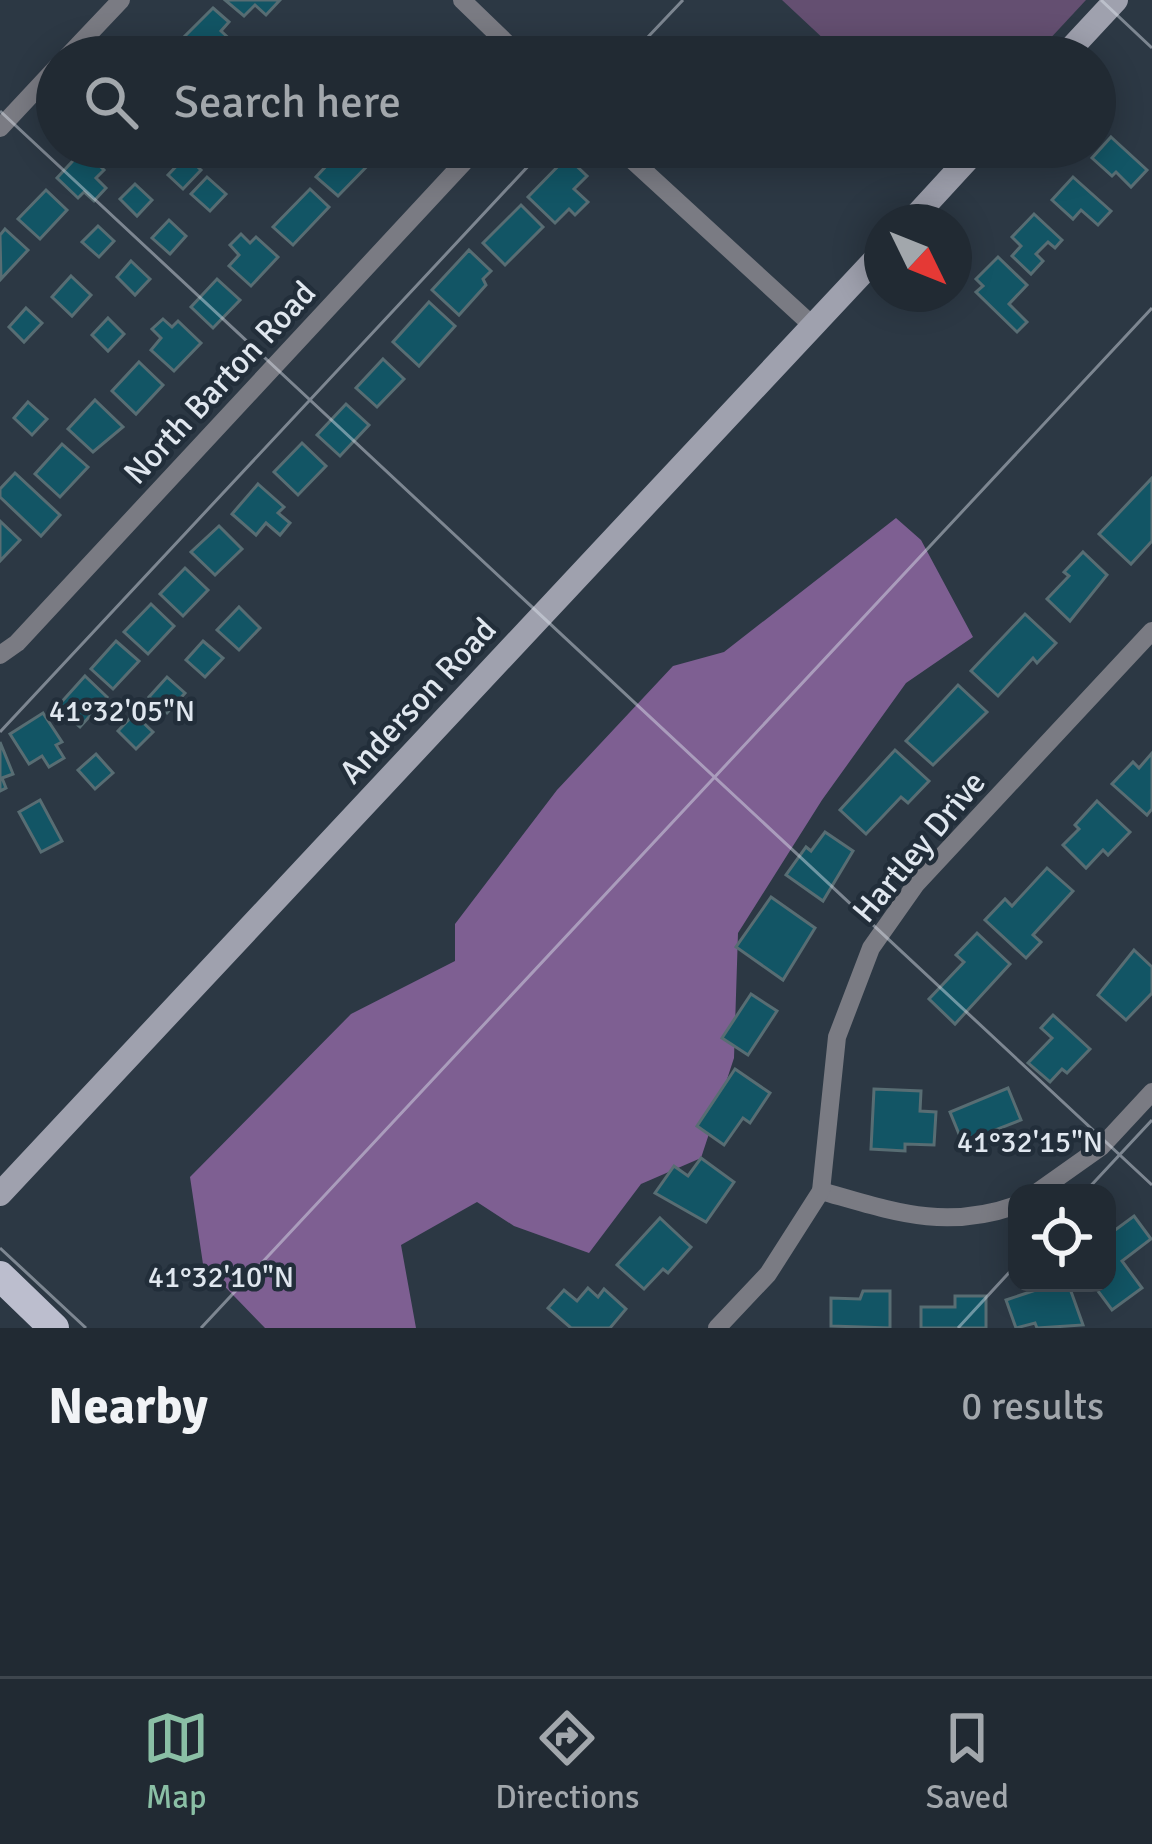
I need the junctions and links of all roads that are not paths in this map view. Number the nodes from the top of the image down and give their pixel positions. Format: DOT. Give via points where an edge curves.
graph roads {
  1 [pos="121,0"];
  2 [pos="462,0"];
  3 [pos="1116,0"];
  4 [pos="87,36"];
  5 [pos="499,36"];
  6 [pos="1083,36"];
  7 [pos="36,89"];
  8 [pos="0,128"];
  9 [pos="458,168"];
  10 [pos="641,168"];
  11 [pos="960,168"];
  12 [pos="927,204"];
  13 [pos="864,271"];
  14 [pos="813,326"];
  15 [pos="1152,631"];
  16 [pos="0,655"];
  17 [pos="1152,1092"];
  18 [pos="1049,1184"];
  19 [pos="821,1191"];
  20 [pos="0,1193"];
  21 [pos="1008,1207"];
  22 [pos="0,1276"];
  23 [pos="54,1328"];
  24 [pos="717,1328"];
  1 -- 4 [label="street"];
  2 -- 5 [label="street"];
  3 -- 6 [label="street"];
  7 -- 8 [label="street"];
  9 -- 16 [label="street, North Barton Road"];
  10 -- 14 [label="street"];
  11 -- 12 [label="street"];
  13 -- 14 [label="street, Anderson Road"];
  14 -- 20 [label="street, Anderson Road"];
  15 -- 19 [label="street, Hartley Drive" via="916,884 871,948 837,1036"];
  17 -- 18 [label="street" via="1100,1148"];
  19 -- 21 [label="street" via="909,1216 958,1220"];
  19 -- 24 [label="street, Hartley Drive" via="768,1274"];
  22 -- 23 [label="main road"];
}
